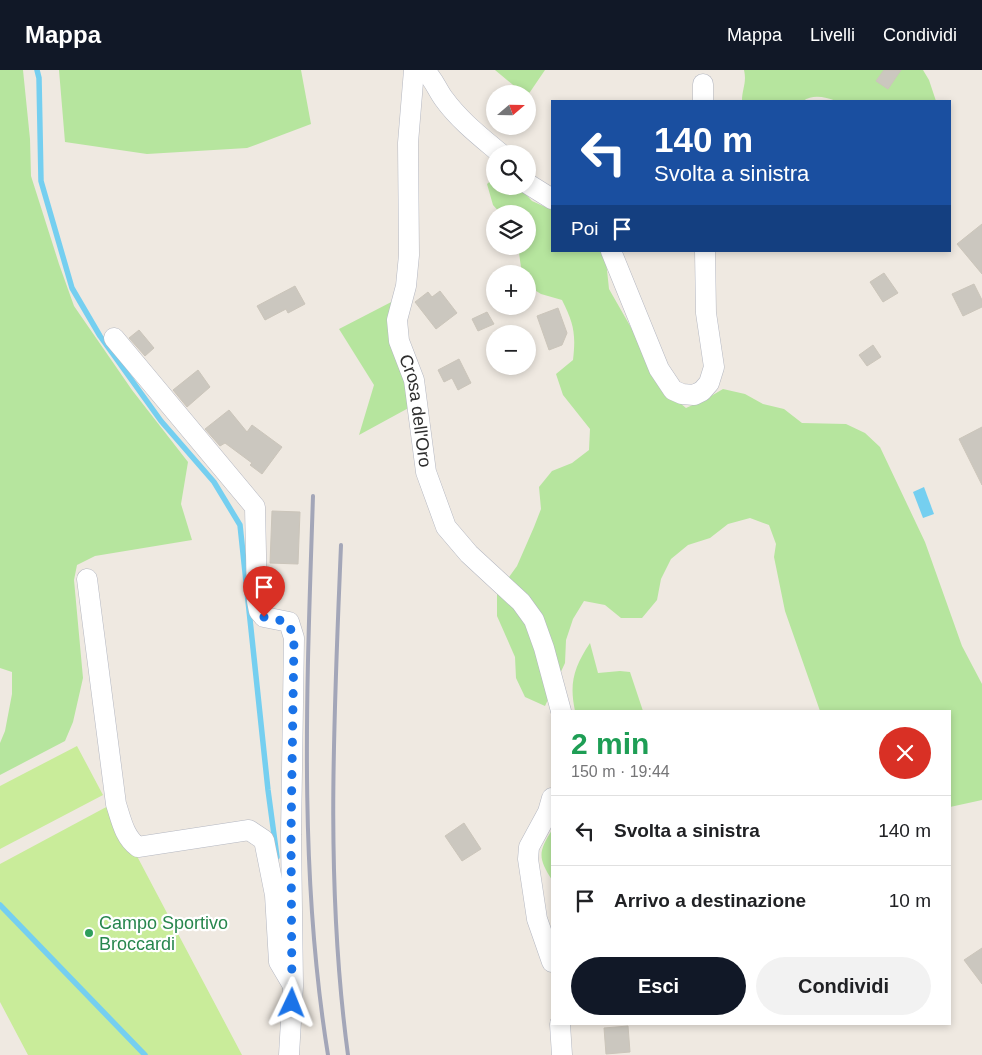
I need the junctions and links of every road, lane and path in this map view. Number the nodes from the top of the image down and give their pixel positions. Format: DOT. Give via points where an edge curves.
graph roads {
  1 [pos="414,70"];
  2 [pos="424,70"];
  3 [pos="491,145"];
  4 [pos="536,189"];
  5 [pos="551,198"];
  6 [pos="612,252"];
  7 [pos="705,252"];
  8 [pos="114,338"];
  9 [pos="88,579"];
  10 [pos="562,710"];
  11 [pos="551,802"];
  12 [pos="551,959"];
  13 [pos="293,986"];
  14 [pos="560,1025"];
  15 [pos="288,1055"];
  16 [pos="562,1055"];
  1 -- 10 [label="street, Crosa dell'Oro" via="408,143 409,255 406,286 397,320 399,341 414,380 426,472 446,527 469,554 521,602 534,620"];
  2 -- 3 [label="street" via="458,117"];
  4 -- 5 [label="street"];
  6 -- 7 [label="street" via="659,369 672,390 694,395 709,383 714,368 706,313"];
  8 -- 13 [label="street" via="256,507 259,611 264,617 288,622 294,638"];
  9 -- 13 [label="street" via="116,804 122,824 138,847 249,830 264,840 275,895 279,962"];
  11 -- 12 [label="street" via="529,847 528,859 537,919"];
  13 -- 15 [label="street"];
  14 -- 16 [label="street"];
}
